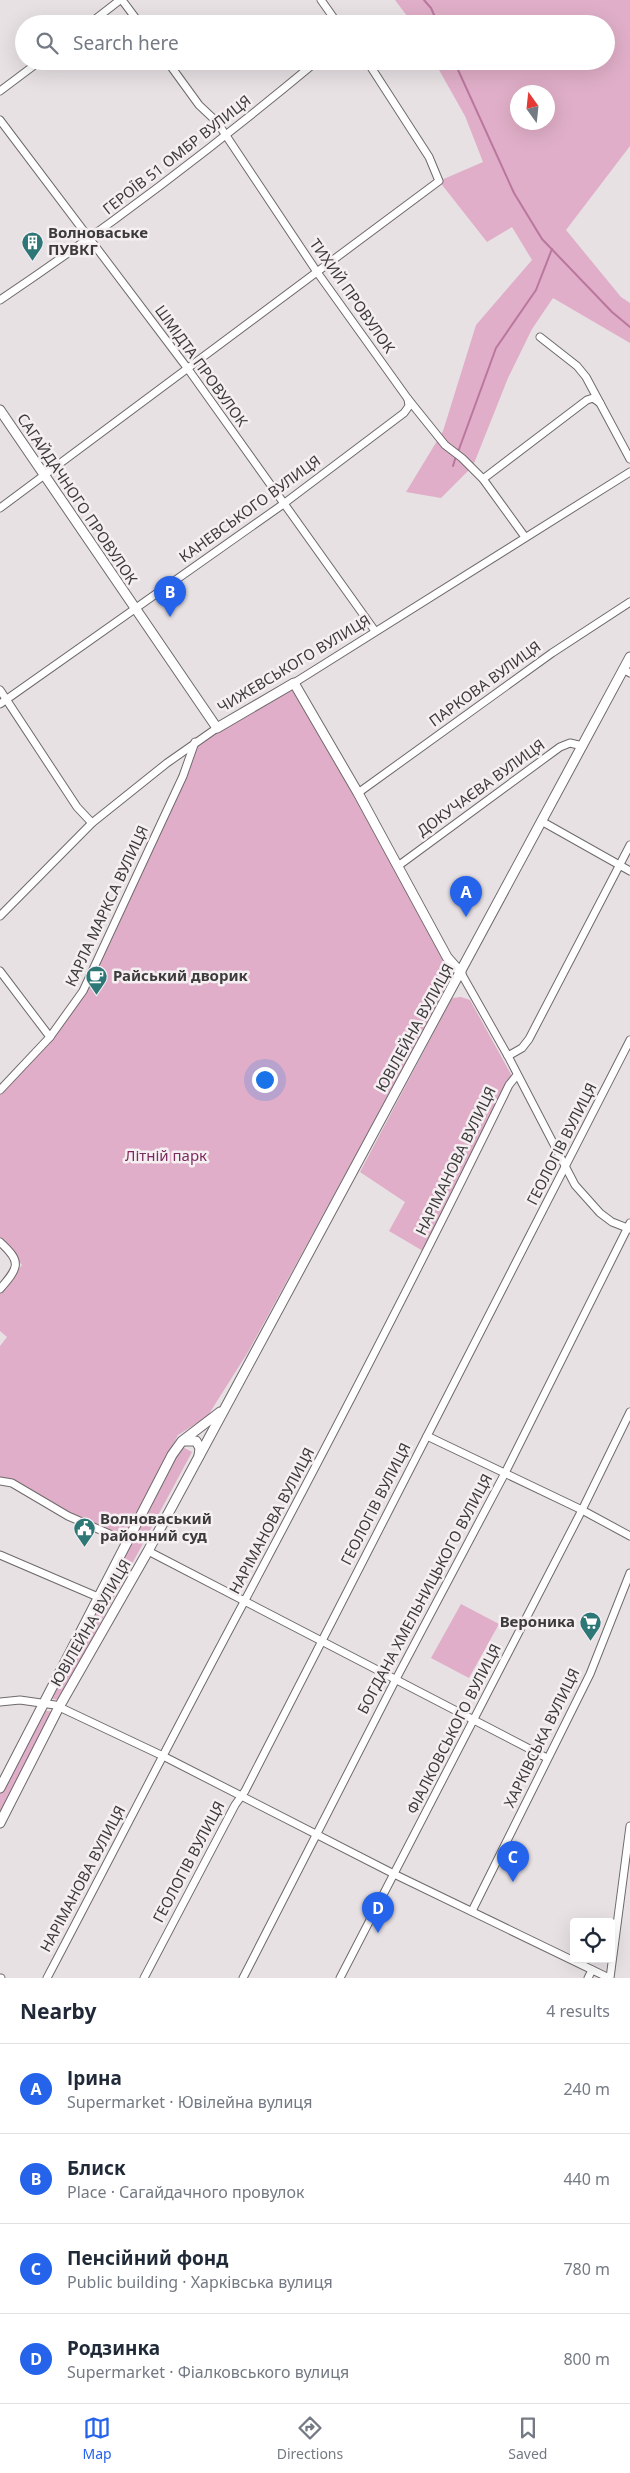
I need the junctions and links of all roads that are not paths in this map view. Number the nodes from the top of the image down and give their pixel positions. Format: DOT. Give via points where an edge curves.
graph roads {
  1 [pos="121,0"];
  2 [pos="320,0"];
  3 [pos="101,15"];
  4 [pos="133,15"];
  5 [pos="331,15"];
  6 [pos="28,70"];
  7 [pos="174,70"];
  8 [pos="306,70"];
  9 [pos="374,70"];
  10 [pos="0,91"];
  11 [pos="0,120"];
  12 [pos="227,136"];
  13 [pos="90,239"];
  14 [pos="317,272"];
  15 [pos="0,300"];
  16 [pos="540,337"];
  17 [pos="188,370"];
  18 [pos="408,398"];
  19 [pos="600,403"];
  20 [pos="0,410"];
  21 [pos="630,459"];
  22 [pos="630,472"];
  23 [pos="44,475"];
  24 [pos="483,479"];
  25 [pos="282,505"];
  26 [pos="0,508"];
  27 [pos="525,537"];
  28 [pos="630,602"];
  29 [pos="135,609"];
  30 [pos="375,632"];
  31 [pos="630,657"];
  32 [pos="626,671"];
  33 [pos="294,683"];
  34 [pos="0,690"];
  35 [pos="3,701"];
  36 [pos="217,728"];
  37 [pos="195,742"];
  38 [pos="583,746"];
  39 [pos="358,792"];
  40 [pos="543,822"];
  41 [pos="92,823"];
  42 [pos="630,845"];
  43 [pos="620,865"];
  44 [pos="398,866"];
  45 [pos="630,871"];
  46 [pos="0,916"];
  47 [pos="0,972"];
  48 [pos="461,974"];
  49 [pos="50,1037"];
  50 [pos="630,1040"];
  51 [pos="508,1056"];
  52 [pos="517,1075"];
  53 [pos="0,1090"];
  54 [pos="566,1168"];
  55 [pos="629,1227"];
  56 [pos="0,1242"];
  57 [pos="0,1289"];
  58 [pos="222,1410"];
  59 [pos="630,1412"];
  60 [pos="427,1436"];
  61 [pos="182,1441"];
  62 [pos="199,1456"];
  63 [pos="505,1472"];
  64 [pos="0,1481"];
  65 [pos="582,1510"];
  66 [pos="630,1536"];
  67 [pos="128,1542"];
  68 [pos="148,1551"];
  69 [pos="0,1555"];
  70 [pos="630,1573"];
  71 [pos="98,1597"];
  72 [pos="243,1602"];
  73 [pos="321,1640"];
  74 [pos="396,1679"];
  75 [pos="0,1702"];
  76 [pos="43,1702"];
  77 [pos="59,1707"];
  78 [pos="475,1720"];
  79 [pos="163,1756"];
  80 [pos="547,1758"];
  81 [pos="0,1788"];
  82 [pos="242,1796"];
  83 [pos="0,1823"];
  84 [pos="630,1826"];
  85 [pos="316,1834"];
  86 [pos="394,1874"];
  87 [pos="472,1911"];
  88 [pos="592,1970"];
  89 [pos="47,1978"];
  90 [pos="144,1978"];
  91 [pos="243,1978"];
  92 [pos="340,1978"];
  93 [pos="588,1978"];
  94 [pos="610,1978"];
  1 -- 3 [label="street"];
  1 -- 4 [label="street"];
  2 -- 5 [label="street"];
  6 -- 10 [label="street"];
  7 -- 12 [label="street, ТИХИЙ ПРОВУЛОК"];
  8 -- 12 [label="street, ГЕРОЇВ 51 ОМБР ВУЛИЦЯ"];
  9 -- 14 [label="street" via="429,157 439,181"];
  11 -- 13 [label="street, ШМІДТА ПРОВУЛОК"];
  12 -- 13 [label="street, ГЕРОЇВ 51 ОМБР ВУЛИЦЯ"];
  12 -- 14 [label="street, ТИХИЙ ПРОВУЛОК"];
  13 -- 15 [label="street, ГЕРОЇВ 51 ОМБР ВУЛИЦЯ"];
  13 -- 17 [label="street, ШМІДТА ПРОВУЛОК"];
  14 -- 17 [label="street"];
  14 -- 18 [label="street, ТИХИЙ ПРОВУЛОК"];
  16 -- 19 [label="street" via="577,366"];
  17 -- 23 [label="street"];
  17 -- 25 [label="street, ШМІДТА ПРОВУЛОК"];
  18 -- 24 [label="street, ТИХИЙ ПРОВУЛОК" via="445,445"];
  18 -- 25 [label="street, КАНЕВСЬКОГО ВУЛИЦЯ" via="409,406 404,413"];
  19 -- 21 [label="street"];
  19 -- 24 [label="street" via="593,398 587,400"];
  20 -- 23 [label="street, САГАЙДАЧНОГО ПРОВУЛОК"];
  22 -- 27 [label="street, ЧИЖЕВСЬКОГО ВУЛИЦЯ"];
  23 -- 26 [label="street"];
  23 -- 29 [label="street, САГАЙДАЧНОГО ПРОВУЛОК"];
  24 -- 27 [label="street, ТИХИЙ ПРОВУЛОК"];
  25 -- 29 [label="street, КАНЕВСЬКОГО ВУЛИЦЯ"];
  25 -- 30 [label="street, ШМІДТА ПРОВУЛОК"];
  27 -- 30 [label="street, ЧИЖЕВСЬКОГО ВУЛИЦЯ"];
  28 -- 39 [label="street, ПАРКОВА ВУЛИЦЯ" via="552,653"];
  29 -- 35 [label="street, КАНЕВСЬКОГО ВУЛИЦЯ"];
  29 -- 36 [label="street, САГАЙДАЧНОГО ПРОВУЛОК"];
  30 -- 33 [label="street, ЧИЖЕВСЬКОГО ВУЛИЦЯ"];
  31 -- 32 [label="street, ЮВІЛЕЙНА ВУЛИЦЯ"];
  32 -- 38 [label="street, ЮВІЛЕЙНА ВУЛИЦЯ"];
  33 -- 36 [label="street, ЧИЖЕВСЬКОГО ВУЛИЦЯ"];
  33 -- 39 [label="street"];
  34 -- 35 [label="street"];
  35 -- 41 [label="street"];
  36 -- 37 [label="street, ЧИЖЕВСЬКОГО ВУЛИЦЯ"];
  37 -- 41 [label="street, ЧИЖЕВСЬКОГО ВУЛИЦЯ"];
  37 -- 49 [label="street, КАРЛА МАРКСА ВУЛИЦЯ" via="183,776 83,991"];
  38 -- 40 [label="street, ЮВІЛЕЙНА ВУЛИЦЯ"];
  38 -- 44 [label="street, ДОКУЧАЄВА ВУЛИЦЯ" via="570,743 560,747"];
  39 -- 44 [label="street"];
  40 -- 43 [label="street"];
  40 -- 48 [label="street, ЮВІЛЕЙНА ВУЛИЦЯ"];
  41 -- 46 [label="street, ЧИЖЕВСЬКОГО ВУЛИЦЯ"];
  42 -- 43 [label="street"];
  43 -- 45 [label="street"];
  43 -- 51 [label="street" via="529,1039 522,1048"];
  44 -- 48 [label="street" via="446,957"];
  47 -- 49 [label="street"];
  48 -- 51 [label="street"];
  48 -- 58 [label="street, ЮВІЛЕЙНА ВУЛИЦЯ"];
  49 -- 53 [label="street, КАРЛА МАРКСА ВУЛИЦЯ"];
  50 -- 54 [label="street, ГЕОЛОГІВ ВУЛИЦЯ"];
  51 -- 52 [label="street"];
  52 -- 54 [label="street"];
  52 -- 72 [label="street, НАРІМАНОВА ВУЛИЦЯ" via="509,1085 450,1208 320,1460"];
  54 -- 55 [label="street" via="590,1204 612,1222"];
  54 -- 60 [label="street, ГЕОЛОГІВ ВУЛИЦЯ"];
  55 -- 63 [label="street, БОГДАНА ХМЕЛЬНИЦЬКОГО ВУЛИЦЯ"];
  56 -- 57 [label="street" via="15,1256 16,1263"];
  58 -- 61 [label="street, ЮВІЛЕЙНА ВУЛИЦЯ"];
  58 -- 62 [label="street, ЮВІЛЕЙНА ВУЛИЦЯ"];
  59 -- 65 [label="street, ФІАЛКОВСЬКОГО ВУЛИЦЯ"];
  60 -- 63 [label="street"];
  60 -- 73 [label="street, ГЕОЛОГІВ ВУЛИЦЯ"];
  61 -- 62 [label="street" via="196,1441 200,1448"];
  61 -- 67 [label="street, ЮВІЛЕЙНА ВУЛИЦЯ"];
  62 -- 68 [label="street, ЮВІЛЕЙНА ВУЛИЦЯ"];
  63 -- 65 [label="street"];
  63 -- 74 [label="street, БОГДАНА ХМЕЛЬНИЦЬКОГО ВУЛИЦЯ"];
  64 -- 67 [label="street" via="12,1483 68,1516"];
  65 -- 66 [label="street"];
  65 -- 78 [label="street, ФІАЛКОВСЬКОГО ВУЛИЦЯ"];
  67 -- 71 [label="street, ЮВІЛЕЙНА ВУЛИЦЯ"];
  68 -- 72 [label="street"];
  68 -- 77 [label="street, ЮВІЛЕЙНА ВУЛИЦЯ"];
  69 -- 71 [label="street"];
  70 -- 80 [label="street, ХАРКІВСЬКА ВУЛИЦЯ" via="590,1674"];
  71 -- 76 [label="street, ЮВІЛЕЙНА ВУЛИЦЯ"];
  72 -- 73 [label="street"];
  72 -- 79 [label="street, НАРІМАНОВА ВУЛИЦЯ"];
  73 -- 74 [label="street"];
  73 -- 82 [label="street, ГЕОЛОГІВ ВУЛИЦЯ"];
  74 -- 78 [label="street"];
  74 -- 85 [label="street, БОГДАНА ХМЕЛЬНИЦЬКОГО ВУЛИЦЯ"];
  75 -- 76 [label="street"];
  76 -- 77 [label="street"];
  76 -- 81 [label="street, ЮВІЛЕЙНА ВУЛИЦЯ"];
  77 -- 79 [label="street"];
  77 -- 83 [label="street, ЮВІЛЕЙНА ВУЛИЦЯ"];
  78 -- 80 [label="street"];
  78 -- 86 [label="street, ФІАЛКОВСЬКОГО ВУЛИЦЯ"];
  79 -- 82 [label="street"];
  79 -- 89 [label="street, НАРІМАНОВА ВУЛИЦЯ"];
  80 -- 87 [label="street, ХАРКІВСЬКА ВУЛИЦЯ"];
  82 -- 85 [label="street"];
  82 -- 90 [label="street, ГЕОЛОГІВ ВУЛИЦЯ"];
  84 -- 94 [label="street"];
  85 -- 86 [label="street"];
  85 -- 91 [label="street, БОГДАНА ХМЕЛЬНИЦЬКОГО ВУЛИЦЯ"];
  86 -- 87 [label="street"];
  86 -- 92 [label="street, ФІАЛКОВСЬКОГО ВУЛИЦЯ"];
  87 -- 88 [label="street"];
  88 -- 93 [label="street"];
  88 -- 94 [label="street"];
}
